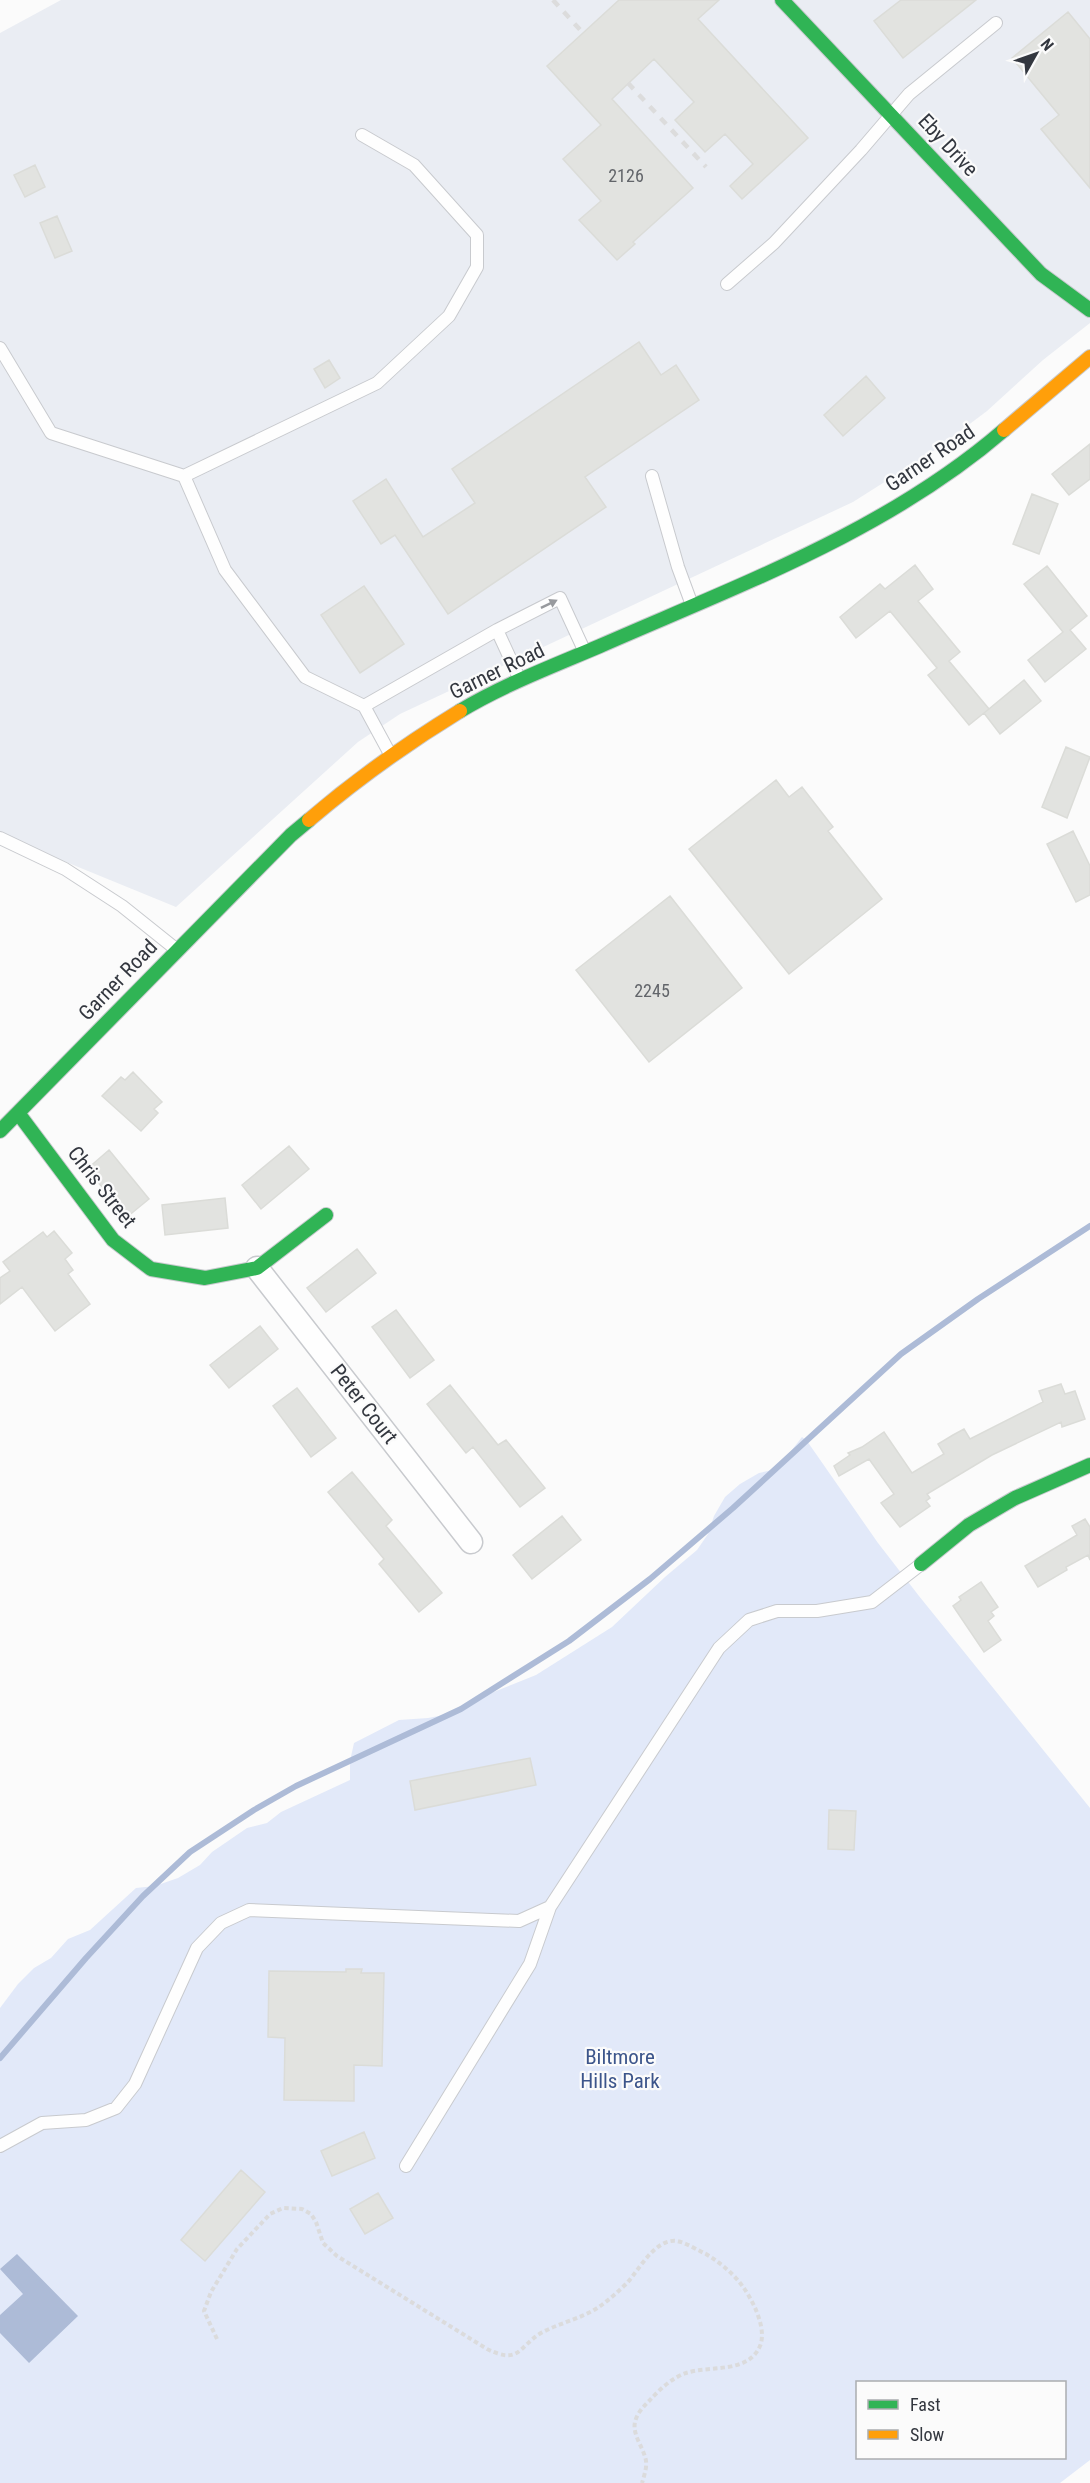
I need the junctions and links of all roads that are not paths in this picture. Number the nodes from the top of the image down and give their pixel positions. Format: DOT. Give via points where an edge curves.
graph roads {
  1 [pos="782,0"];
  2 [pos="996,23"];
  3 [pos="890,115"];
  4 [pos="362,135"];
  5 [pos="727,284"];
  6 [pos="1090,310"];
  7 [pos="0,348"];
  8 [pos="1090,357"];
  9 [pos="184,476"];
  10 [pos="652,476"];
  11 [pos="693,606"];
  12 [pos="497,630"];
  13 [pos="585,652"];
  14 [pos="520,681"];
  15 [pos="363,706"];
  16 [pos="391,755"];
  17 [pos="0,838"];
  18 [pos="177,950"];
  19 [pos="18,1113"];
  20 [pos="0,1131"];
  21 [pos="326,1215"];
  22 [pos="257,1268"];
  23 [pos="1090,1466"];
  24 [pos="471,1542"];
  25 [pos="921,1564"];
  26 [pos="550,1907"];
  27 [pos="0,2146"];
  28 [pos="406,2166"];
  1 -- 3 [label="main road, Eby Drive"];
  2 -- 3 [label="lane" via="909,94"];
  3 -- 5 [label="lane" via="774,243"];
  3 -- 6 [label="main road, Eby Drive" via="1041,274"];
  4 -- 9 [label="lane" via="414,165 477,235 477,267 449,316 377,382"];
  7 -- 9 [label="lane" via="51,433"];
  8 -- 11 [label="main road, Garner Road" via="987,445 861,528"];
  9 -- 15 [label="lane" via="225,570 306,677"];
  10 -- 11 [label="lane"];
  11 -- 13 [label="main road, Garner Road"];
  12 -- 13 [label="lane, one-way" via="560,598"];
  12 -- 14 [label="lane"];
  12 -- 15 [label="lane"];
  13 -- 14 [label="main road, Garner Road"];
  14 -- 16 [label="main road, Garner Road" via="470,705"];
  15 -- 16 [label="lane"];
  16 -- 18 [label="main road, Garner Road" via="291,835"];
  17 -- 18 [label="lane" via="66,869 122,906"];
  18 -- 19 [label="main road, Garner Road"];
  19 -- 20 [label="main road, Garner Road"];
  19 -- 22 [label="main road, Chris Street" via="113,1240 151,1269 206,1278"];
  21 -- 22 [label="main road, Chris Street"];
  22 -- 24 [label="street, Peter Court"];
  23 -- 25 [label="main road" via="1015,1498 969,1525"];
  25 -- 26 [label="lane" via="872,1602 817,1611 777,1611 749,1620 719,1648"];
  26 -- 27 [label="lane" via="519,1921 249,1910 221,1923 197,1948 135,2084 116,2108 86,2120 42,2122"];
  26 -- 28 [label="lane" via="530,1964"];
}
